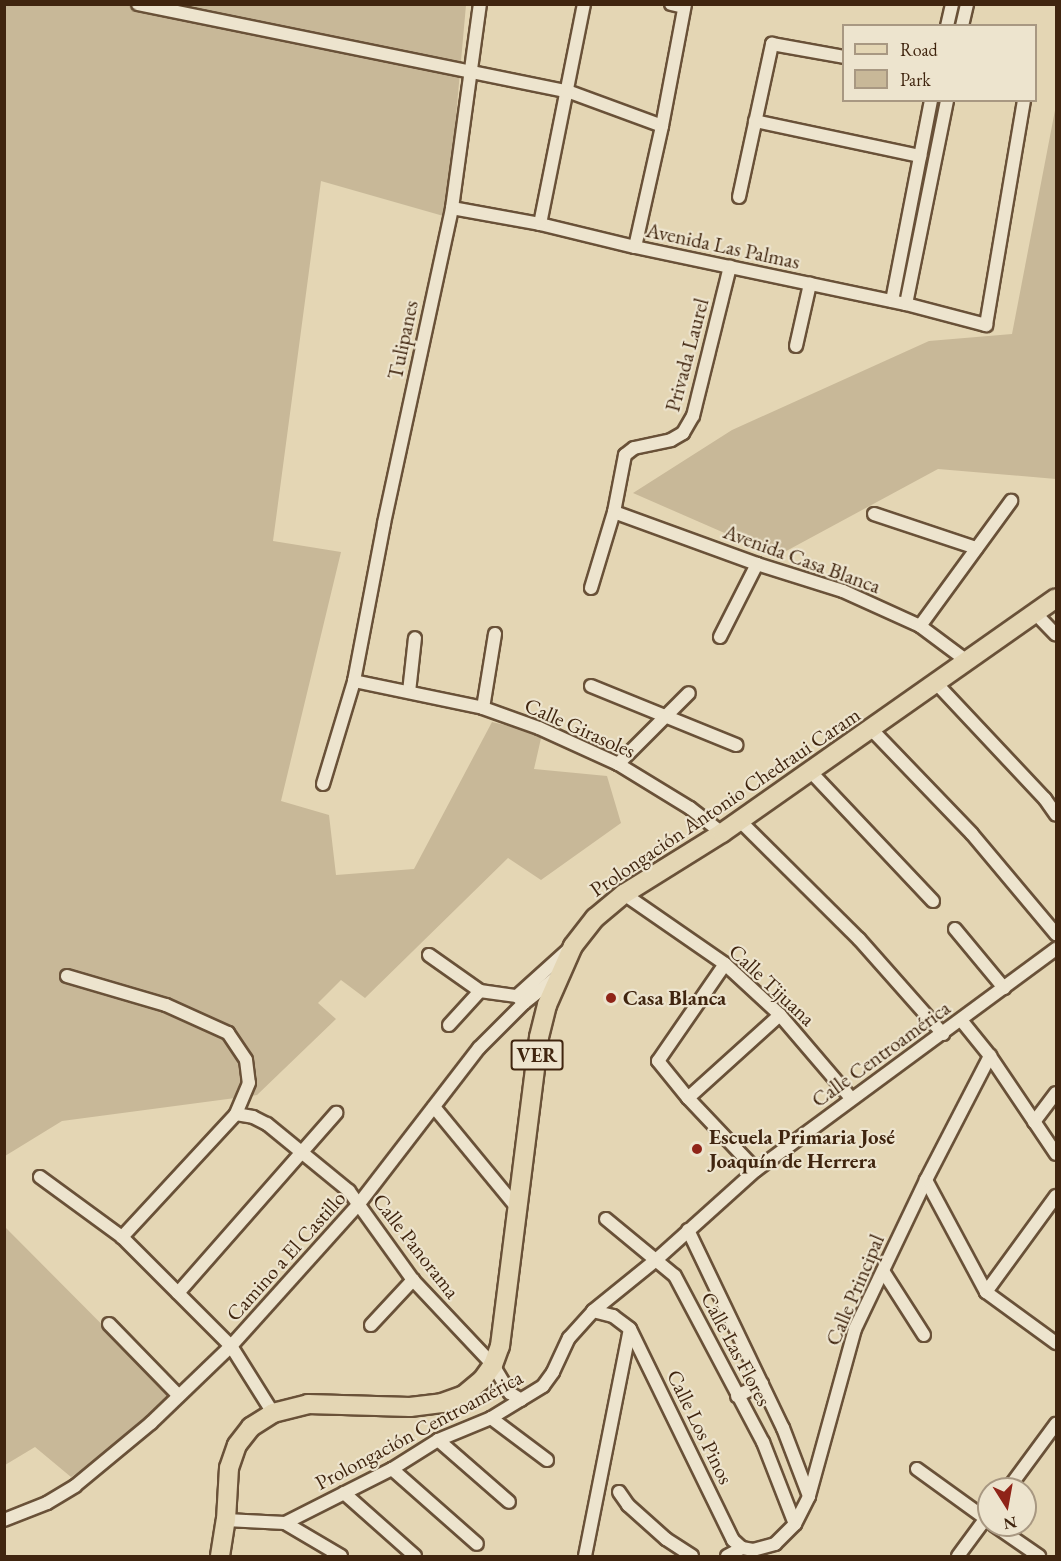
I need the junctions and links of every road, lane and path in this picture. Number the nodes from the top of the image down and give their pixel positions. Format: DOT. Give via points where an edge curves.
graph roads {
  1 [pos="138,4"];
  2 [pos="480,4"];
  3 [pos="584,4"];
  4 [pos="952,4"];
  5 [pos="967,4"];
  6 [pos="680,5"];
  7 [pos="947,24"];
  8 [pos="962,24"];
  9 [pos="842,57"];
  10 [pos="471,70"];
  11 [pos="567,91"];
  12 [pos="931,102"];
  13 [pos="947,102"];
  14 [pos="1024,102"];
  15 [pos="755,121"];
  16 [pos="662,126"];
  17 [pos="920,156"];
  18 [pos="739,197"];
  19 [pos="452,208"];
  20 [pos="540,224"];
  21 [pos="635,247"];
  22 [pos="730,266"];
  23 [pos="810,284"];
  24 [pos="892,301"];
  25 [pos="906,304"];
  26 [pos="796,346"];
  27 [pos="1011,501"];
  28 [pos="614,512"];
  29 [pos="874,514"];
  30 [pos="976,548"];
  31 [pos="757,564"];
  32 [pos="591,588"];
  33 [pos="1056,598"];
  34 [pos="1035,613"];
  35 [pos="920,626"];
  36 [pos="495,634"];
  37 [pos="1056,635"];
  38 [pos="416,638"];
  39 [pos="720,638"];
  40 [pos="967,661"];
  41 [pos="354,681"];
  42 [pos="936,683"];
  43 [pos="591,686"];
  44 [pos="409,692"];
  45 [pos="689,693"];
  46 [pos="483,708"];
  47 [pos="669,716"];
  48 [pos="872,730"];
  49 [pos="736,745"];
  50 [pos="618,764"];
  51 [pos="810,771"];
  52 [pos="323,784"];
  53 [pos="1056,815"];
  54 [pos="740,820"];
  55 [pos="722,833"];
  56 [pos="624,894"];
  57 [pos="933,901"];
  58 [pos="955,928"];
  59 [pos="1056,934"];
  60 [pos="573,946"];
  61 [pos="1056,949"];
  62 [pos="429,955"];
  63 [pos="725,964"];
  64 [pos="67,976"];
  65 [pos="559,976"];
  66 [pos="1004,988"];
  67 [pos="480,991"];
  68 [pos="521,999"];
  69 [pos="780,1015"];
  70 [pos="962,1020"];
  71 [pos="449,1024"];
  72 [pos="943,1034"];
  73 [pos="990,1056"];
  74 [pos="1056,1093"];
  75 [pos="688,1098"];
  76 [pos="851,1098"];
  77 [pos="434,1107"];
  78 [pos="336,1113"];
  79 [pos="236,1114"];
  80 [pos="1034,1122"];
  81 [pos="303,1153"];
  82 [pos="1056,1154"];
  83 [pos="756,1170"];
  84 [pos="40,1177"];
  85 [pos="926,1180"];
  86 [pos="1056,1196"];
  87 [pos="358,1205"];
  88 [pos="519,1210"];
  89 [pos="606,1219"];
  90 [pos="688,1230"];
  91 [pos="122,1238"];
  92 [pos="656,1260"];
  93 [pos="883,1271"];
  94 [pos="413,1280"];
  95 [pos="986,1292"];
  96 [pos="178,1293"];
  97 [pos="593,1311"];
  98 [pos="109,1324"];
  99 [pos="371,1325"];
  100 [pos="630,1329"];
  101 [pos="924,1335"];
  102 [pos="1056,1343"];
  103 [pos="231,1346"];
  104 [pos="493,1365"];
  105 [pos="762,1384"];
  106 [pos="179,1396"];
  107 [pos="738,1396"];
  108 [pos="521,1400"];
  109 [pos="273,1413"];
  110 [pos="491,1419"];
  111 [pos="1056,1424"];
  112 [pos="438,1440"];
  113 [pos="547,1460"];
  114 [pos="392,1469"];
  115 [pos="917,1469"];
  116 [pos="1017,1477"];
  117 [pos="619,1492"];
  118 [pos="344,1493"];
  119 [pos="809,1496"];
  120 [pos="509,1502"];
  121 [pos="977,1512"];
  122 [pos="4,1520"];
  123 [pos="226,1520"];
  124 [pos="285,1523"];
  125 [pos="795,1524"];
  126 [pos="977,1534"];
  127 [pos="1012,1537"];
  128 [pos="477,1544"];
  129 [pos="742,1548"];
  130 [pos="220,1557"];
  131 [pos="341,1557"];
  132 [pos="415,1557"];
  133 [pos="585,1557"];
  134 [pos="692,1557"];
  135 [pos="727,1557"];
  136 [pos="958,1557"];
  137 [pos="1039,1557"];
  1 -- 10 [label="street"];
  2 -- 10 [label="street, Tulipanes"];
  3 -- 11 [label="street"];
  4 -- 7 [label="street"];
  5 -- 8 [label="street"];
  6 -- 16 [label="street"];
  9 -- 15 [label="street" via="772,44"];
  10 -- 11 [label="street"];
  10 -- 19 [label="street, Tulipanes"];
  11 -- 16 [label="street"];
  11 -- 20 [label="street"];
  12 -- 17 [label="street"];
  13 -- 25 [label="street"];
  14 -- 25 [label="street, Avenida Las Palmas" via="986,325"];
  15 -- 17 [label="street"];
  15 -- 18 [label="street"];
  16 -- 21 [label="street"];
  17 -- 24 [label="street"];
  19 -- 20 [label="street, Avenida Las Palmas"];
  19 -- 41 [label="street, Tulipanes"];
  20 -- 21 [label="street, Avenida Las Palmas"];
  21 -- 22 [label="street, Avenida Las Palmas"];
  22 -- 23 [label="street, Avenida Las Palmas"];
  22 -- 28 [label="street, Privada Laurel" via="693,416 683,433 671,440 634,448 626,455"];
  23 -- 24 [label="street, Avenida Las Palmas"];
  23 -- 26 [label="street"];
  24 -- 25 [label="street, Avenida Las Palmas"];
  27 -- 30 [label="street"];
  28 -- 31 [label="street, Avenida Casa Blanca"];
  28 -- 32 [label="street, Privada Laurel"];
  29 -- 30 [label="street"];
  30 -- 35 [label="street"];
  31 -- 35 [label="street, Avenida Casa Blanca" via="843,591"];
  31 -- 39 [label="street"];
  33 -- 34 [label="main road, Prolongación Antonio Chedraui Caram / VER"];
  34 -- 37 [label="street"];
  34 -- 40 [label="main road, Prolongación Antonio Chedraui Caram / VER"];
  35 -- 40 [label="street, Avenida Casa Blanca"];
  36 -- 46 [label="street"];
  38 -- 44 [label="street"];
  40 -- 42 [label="main road, Prolongación Antonio Chedraui Caram / VER"];
  41 -- 44 [label="street, Calle Girasoles"];
  41 -- 52 [label="street, Tulipanes"];
  42 -- 48 [label="main road, Prolongación Antonio Chedraui Caram / VER"];
  42 -- 53 [label="street"];
  43 -- 47 [label="street"];
  44 -- 46 [label="street, Calle Girasoles"];
  45 -- 47 [label="street"];
  46 -- 50 [label="street, Calle Girasoles"];
  47 -- 49 [label="street"];
  47 -- 50 [label="street"];
  48 -- 51 [label="main road, Prolongación Antonio Chedraui Caram / VER"];
  48 -- 59 [label="street" via="972,834"];
  50 -- 55 [label="street, Calle Girasoles" via="690,807"];
  51 -- 54 [label="main road, Prolongación Antonio Chedraui Caram / VER"];
  51 -- 57 [label="street"];
  54 -- 55 [label="main road, Prolongación Antonio Chedraui Caram / VER"];
  54 -- 72 [label="street" via="859,939"];
  55 -- 56 [label="main road, Prolongación Antonio Chedraui Caram / VER"];
  56 -- 60 [label="main road, Prolongación Antonio Chedraui Caram / VER" via="595,918"];
  56 -- 63 [label="street, Calle Tijuana"];
  58 -- 66 [label="street"];
  60 -- 65 [label="main road, Prolongación Antonio Chedraui Caram / VER"];
  60 -- 68 [label="street, Camino a El Castillo"];
  61 -- 66 [label="street, Calle Centroamérica"];
  62 -- 67 [label="street"];
  63 -- 69 [label="street, Calle Tijuana"];
  63 -- 75 [label="street" via="658,1061"];
  64 -- 79 [label="street" via="166,1005 228,1034 246,1060 249,1083"];
  65 -- 68 [label="street, Camino a El Castillo"];
  65 -- 88 [label="main road, Prolongación Antonio Chedraui Caram / VER" via="539,1037"];
  66 -- 70 [label="street, Calle Centroamérica"];
  67 -- 68 [label="street"];
  67 -- 71 [label="street"];
  68 -- 77 [label="street, Camino a El Castillo"];
  69 -- 75 [label="street"];
  69 -- 76 [label="street, Calle Tijuana"];
  70 -- 72 [label="street, Calle Centroamérica"];
  70 -- 73 [label="street"];
  72 -- 76 [label="street, Calle Centroamérica"];
  73 -- 80 [label="street"];
  73 -- 85 [label="street, Calle Principal"];
  74 -- 80 [label="street"];
  75 -- 83 [label="street"];
  76 -- 83 [label="street, Calle Centroamérica"];
  77 -- 87 [label="street, Camino a El Castillo"];
  77 -- 88 [label="street"];
  78 -- 81 [label="street"];
  79 -- 81 [label="street, Calle Panorama" via="267,1124"];
  79 -- 91 [label="street"];
  80 -- 82 [label="street"];
  81 -- 87 [label="street, Calle Panorama" via="349,1191"];
  81 -- 96 [label="street"];
  83 -- 90 [label="street, Calle Centroamérica"];
  84 -- 91 [label="street"];
  85 -- 93 [label="street, Calle Principal"];
  85 -- 95 [label="street"];
  86 -- 95 [label="street"];
  87 -- 94 [label="street, Calle Panorama"];
  87 -- 103 [label="street, Camino a El Castillo"];
  88 -- 104 [label="main road, Prolongación Antonio Chedraui Caram / VER" via="500,1346"];
  89 -- 92 [label="street, Calle Las Flores"];
  90 -- 92 [label="street, Calle Centroamérica"];
  90 -- 105 [label="street, Calle Las Flores"];
  91 -- 96 [label="street"];
  92 -- 97 [label="street, Calle Centroamérica"];
  92 -- 107 [label="street, Calle Las Flores" via="675,1276"];
  93 -- 101 [label="street"];
  93 -- 119 [label="street, Calle Principal" via="855,1329"];
  94 -- 99 [label="street"];
  94 -- 104 [label="street, Calle Panorama"];
  95 -- 102 [label="street"];
  96 -- 103 [label="street"];
  97 -- 100 [label="street" via="613,1316"];
  97 -- 108 [label="street, Prolongación Centroamérica" via="569,1338 543,1386"];
  98 -- 106 [label="street"];
  100 -- 129 [label="street, Calle Los Pinos" via="733,1540"];
  100 -- 133 [label="street"];
  103 -- 106 [label="street, Camino a El Castillo"];
  103 -- 109 [label="street"];
  104 -- 108 [label="street, Calle Panorama" via="502,1383"];
  104 -- 109 [label="main road, Prolongación Antonio Chedraui Caram / VER" via="464,1395 442,1403 410,1407 308,1404"];
  105 -- 107 [label="street"];
  105 -- 119 [label="street, Calle Las Flores"];
  106 -- 122 [label="street, Camino a El Castillo" via="75,1485 47,1503"];
  107 -- 125 [label="street, Calle Las Flores" via="763,1442"];
  108 -- 110 [label="street, Prolongación Centroamérica"];
  109 -- 123 [label="main road, Prolongación Antonio Chedraui Caram / VER" via="251,1427 237,1445 229,1468"];
  110 -- 112 [label="street, Prolongación Centroamérica"];
  110 -- 113 [label="street"];
  111 -- 116 [label="street"];
  112 -- 114 [label="street, Prolongación Centroamérica"];
  112 -- 120 [label="street"];
  114 -- 118 [label="street, Prolongación Centroamérica"];
  114 -- 128 [label="street"];
  115 -- 121 [label="street"];
  117 -- 134 [label="street" via="666,1539"];
  118 -- 124 [label="street, Prolongación Centroamérica"];
  118 -- 132 [label="street"];
  119 -- 125 [label="street, Calle Principal"];
  123 -- 124 [label="street, Prolongación Centroamérica"];
  123 -- 130 [label="main road, Prolongación Antonio Chedraui Caram / VER"];
  124 -- 131 [label="street"];
  125 -- 129 [label="street, Calle Principal" via="775,1544 753,1550"];
  126 -- 136 [label="street"];
  127 -- 137 [label="street"];
  129 -- 135 [label="street"];
}
